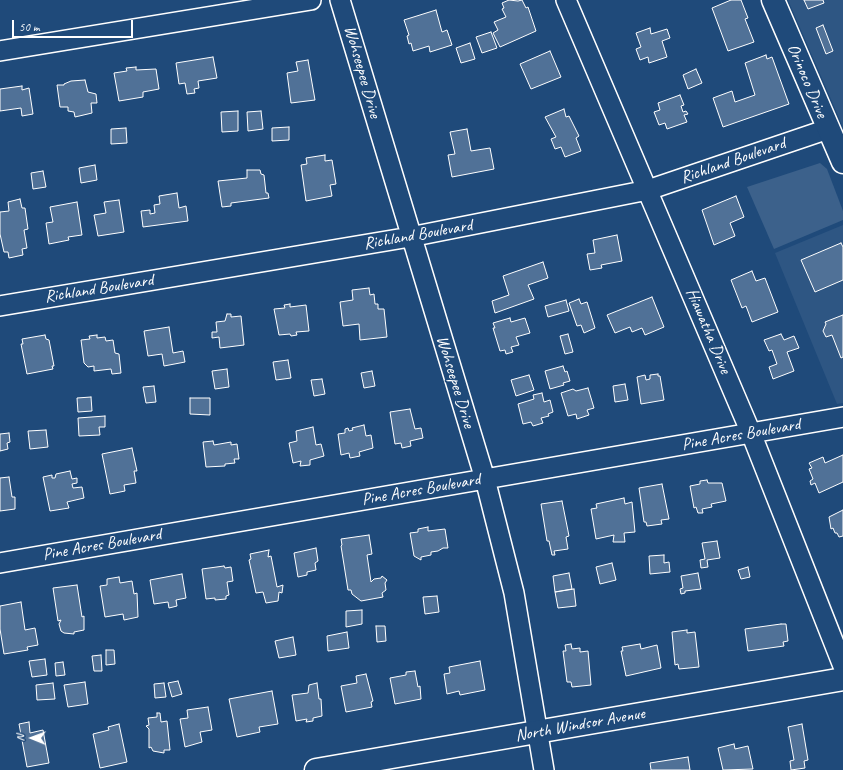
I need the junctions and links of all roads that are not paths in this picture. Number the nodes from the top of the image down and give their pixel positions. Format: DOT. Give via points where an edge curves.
graph roads {
  1 [pos="311,0"];
  2 [pos="340,0"];
  3 [pos="566,0"];
  4 [pos="773,0"];
  5 [pos="0,51"];
  6 [pos="837,145"];
  7 [pos="648,190"];
  8 [pos="410,237"];
  9 [pos="0,306"];
  10 [pos="843,417"];
  11 [pos="752,433"];
  12 [pos="485,479"];
  13 [pos="0,563"];
  14 [pos="843,666"];
  15 [pos="843,679"];
  16 [pos="537,733"];
  17 [pos="316,770"];
  18 [pos="544,770"];
  1 -- 5 [label="street"];
  2 -- 8 [label="street, Wohseepee Drive"];
  3 -- 7 [label="street, Hiawatha Drive"];
  4 -- 6 [label="street, Orinoco Drive"];
  6 -- 7 [label="street, Richland Boulevard"];
  7 -- 8 [label="street, Richland Boulevard"];
  7 -- 11 [label="street, Hiawatha Drive"];
  8 -- 9 [label="street, Richland Boulevard"];
  8 -- 12 [label="street, Wohseepee Drive"];
  10 -- 11 [label="street, Pine Acres Boulevard"];
  11 -- 12 [label="street, Pine Acres Boulevard"];
  11 -- 14 [label="street, Hiawatha Drive"];
  12 -- 13 [label="street, Pine Acres Boulevard"];
  12 -- 16 [label="street, Wohseepee Drive" via="514,593"];
  15 -- 16 [label="street, North Windsor Avenue"];
  16 -- 17 [label="street, North Windsor Avenue"];
  16 -- 18 [label="street, Wohseepee Drive"];
}
